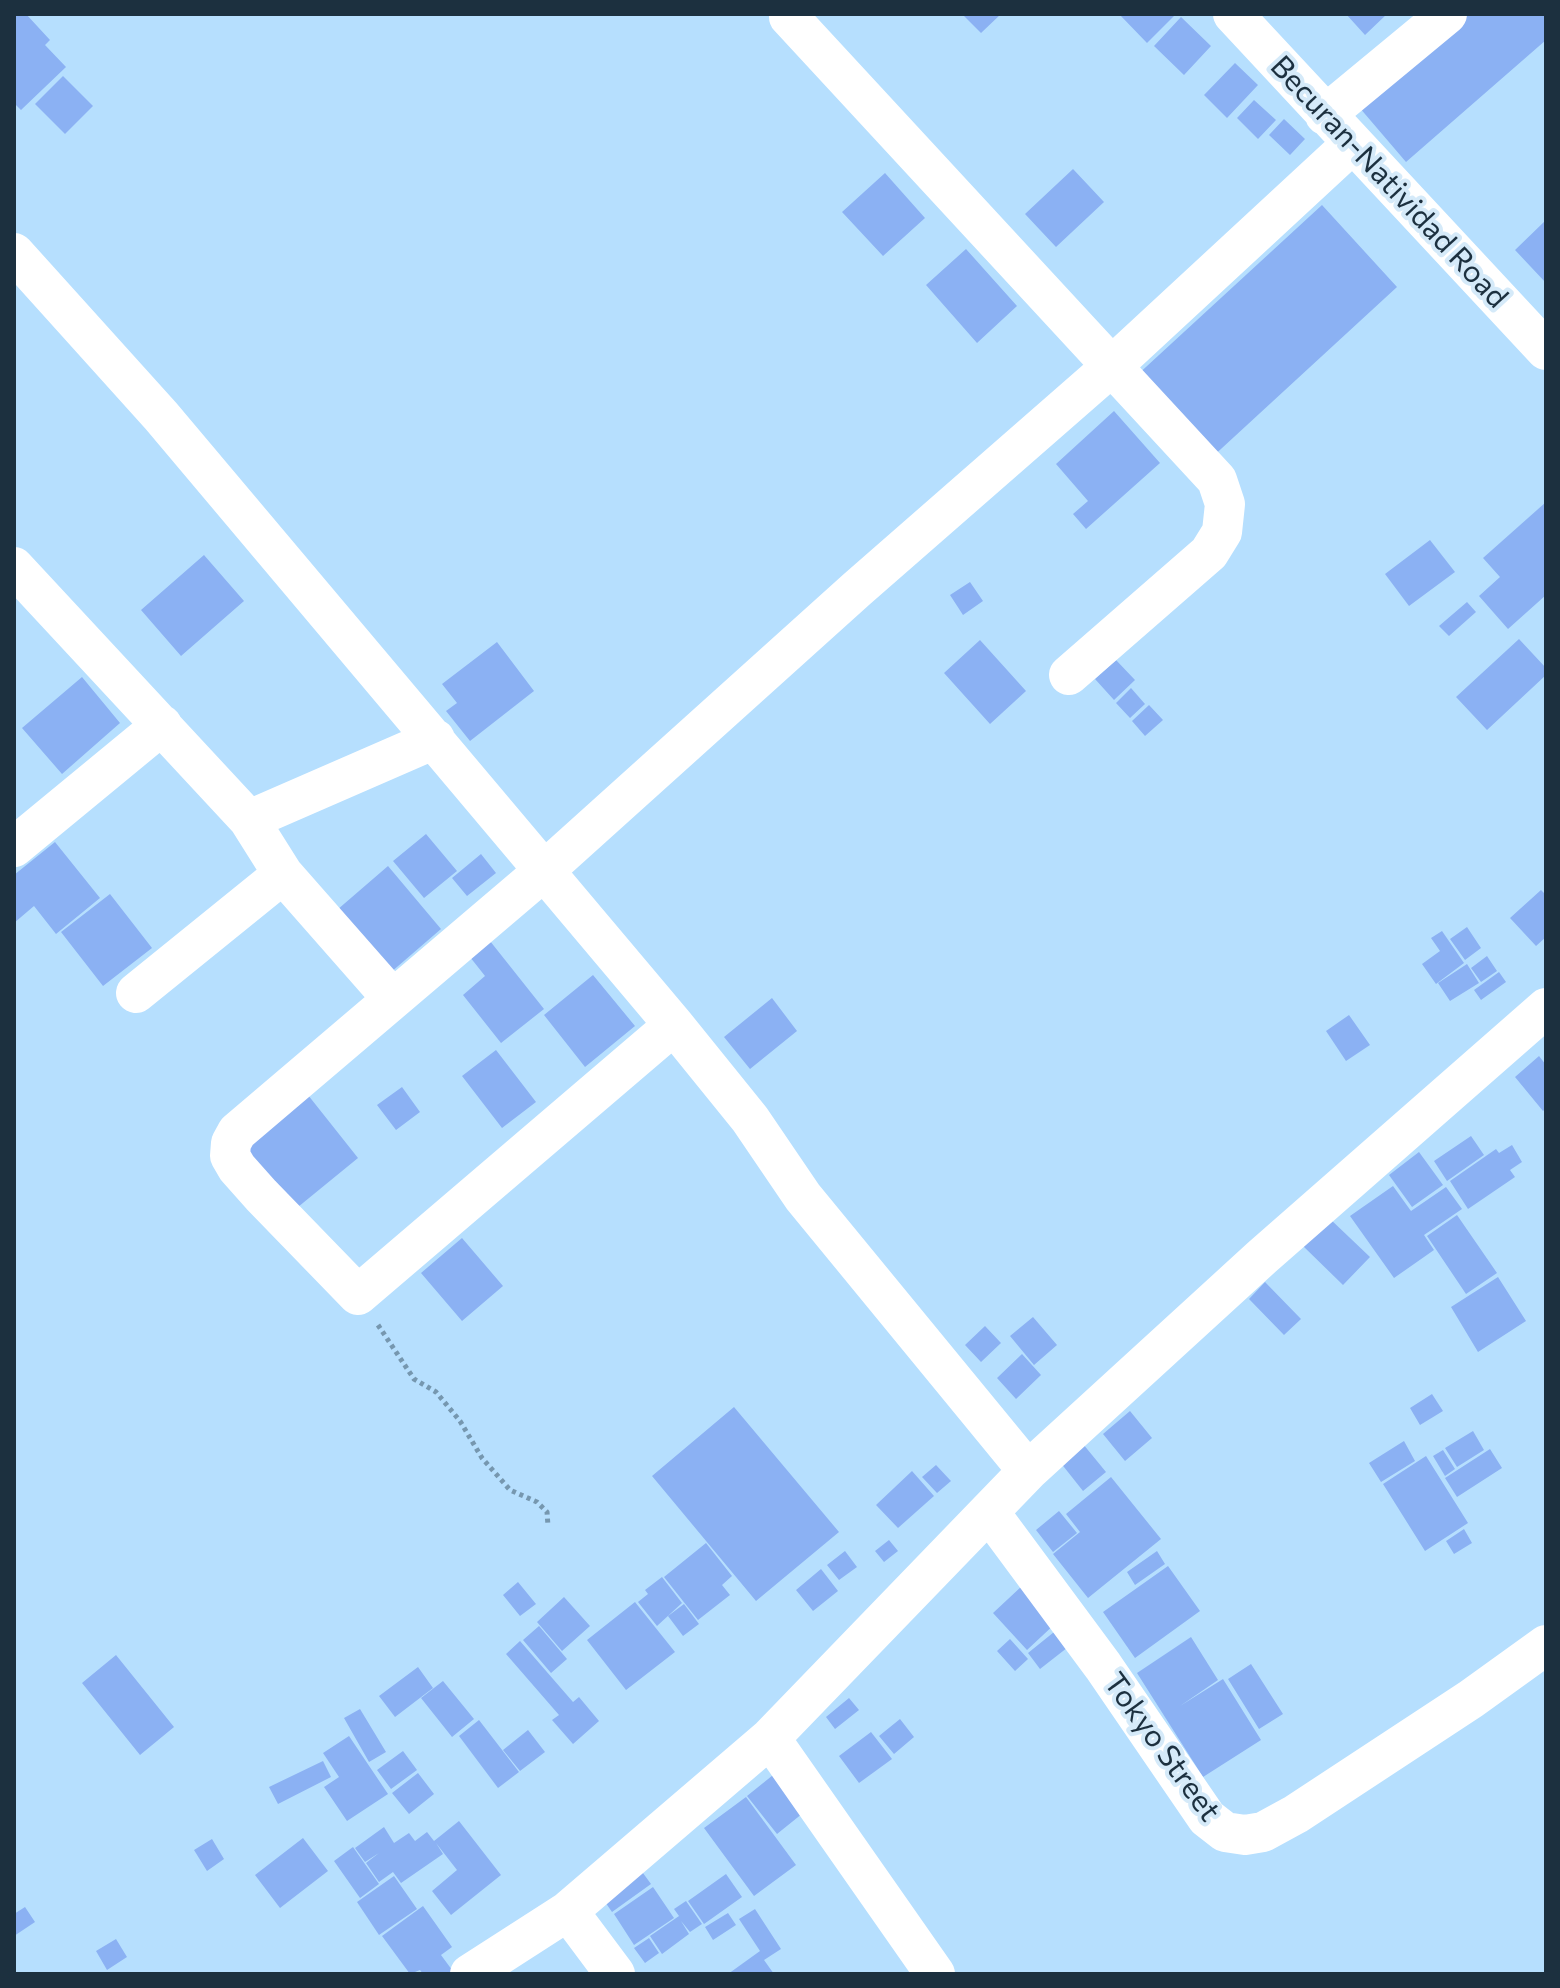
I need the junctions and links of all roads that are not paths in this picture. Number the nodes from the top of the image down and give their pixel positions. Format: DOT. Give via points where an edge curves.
graph roads {
  1 [pos="1233,14"];
  2 [pos="1447,14"];
  3 [pos="789,17"];
  4 [pos="1325,115"];
  5 [pos="1353,143"];
  6 [pos="14,253"];
  7 [pos="1546,350"];
  8 [pos="1111,367"];
  9 [pos="14,567"];
  10 [pos="1069,675"];
  11 [pos="162,725"];
  12 [pos="435,739"];
  13 [pos="249,820"];
  14 [pos="14,847"];
  15 [pos="545,870"];
  16 [pos="283,874"];
  17 [pos="136,993"];
  18 [pos="392,998"];
  19 [pos="1546,1008"];
  20 [pos="674,1025"];
  21 [pos="1028,1471"];
  22 [pos="989,1512"];
  23 [pos="1546,1645"];
  24 [pos="770,1738"];
  25 [pos="568,1911"];
  26 [pos="470,1974"];
  27 [pos="615,1974"];
  28 [pos="935,1974"];
  1 -- 4 [label="street, Becuran-Natividad Road"];
  2 -- 4 [label="street"];
  3 -- 8 [label="street"];
  4 -- 5 [label="street, Becuran-Natividad Road"];
  5 -- 7 [label="street, Becuran-Natividad Road"];
  5 -- 8 [label="street"];
  6 -- 12 [label="street" via="161,416"];
  8 -- 10 [label="street" via="1217,480 1225,504 1222,532 1190,571"];
  8 -- 15 [label="street"];
  9 -- 11 [label="street"];
  11 -- 13 [label="street"];
  11 -- 14 [label="street"];
  12 -- 13 [label="street"];
  12 -- 15 [label="street"];
  13 -- 16 [label="street"];
  15 -- 18 [label="street"];
  15 -- 20 [label="street"];
  16 -- 17 [label="street"];
  16 -- 18 [label="street"];
  18 -- 20 [label="street" via="237,1132 231,1143 230,1156 237,1168 358,1295"];
  19 -- 21 [label="street"];
  20 -- 21 [label="street" via="750,1119 803,1197"];
  21 -- 22 [label="street"];
  22 -- 23 [label="street, Tokyo Street" via="1207,1818 1225,1832 1263,1832 1296,1814"];
  22 -- 24 [label="street"];
  24 -- 25 [label="street"];
  24 -- 28 [label="street"];
  25 -- 26 [label="street"];
  25 -- 27 [label="street"];
}
